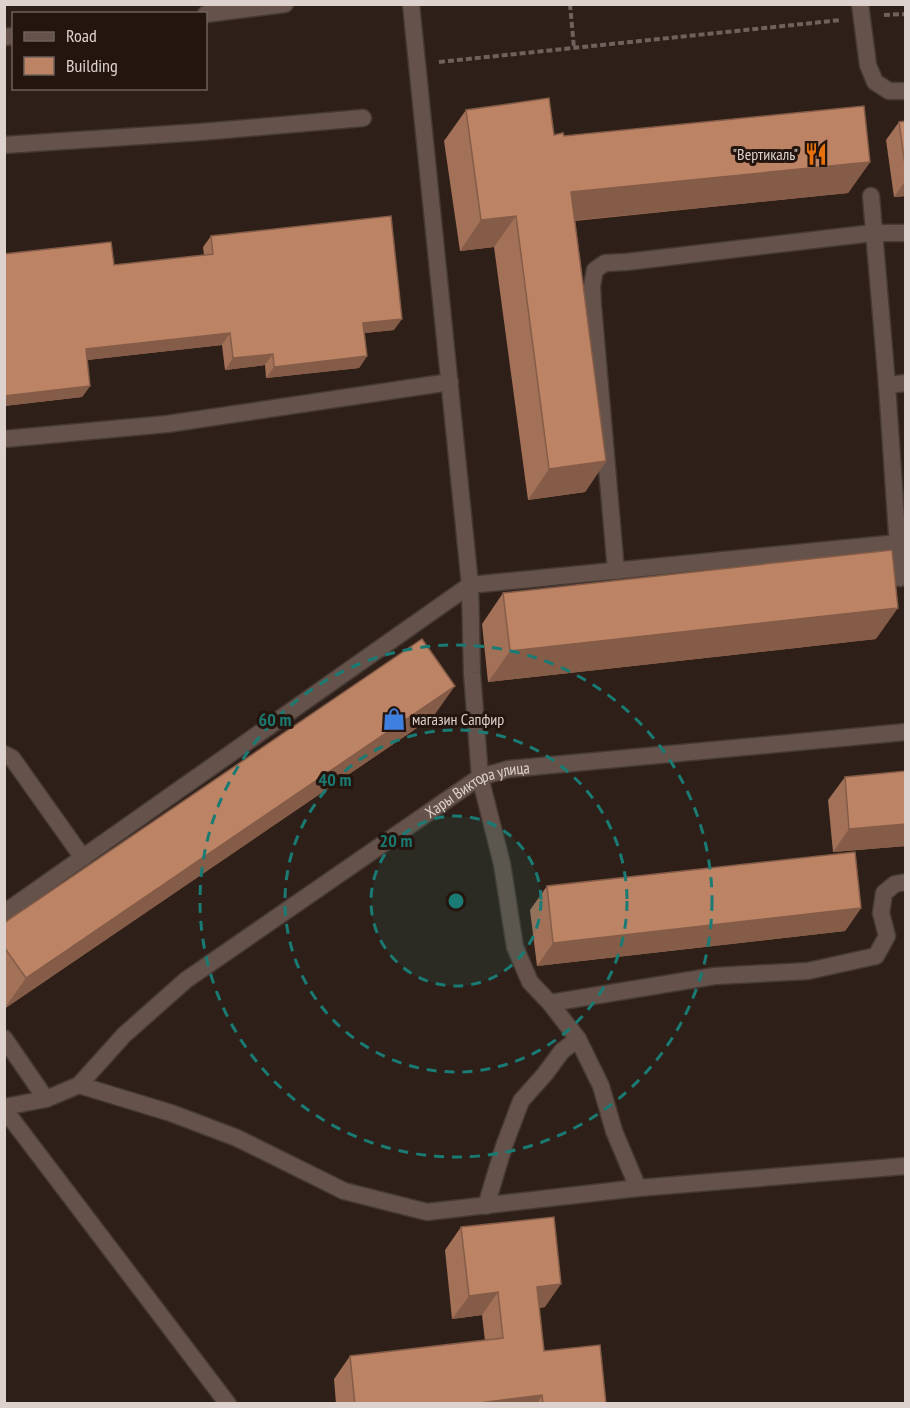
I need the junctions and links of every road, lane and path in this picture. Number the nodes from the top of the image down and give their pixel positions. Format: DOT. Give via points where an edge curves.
graph roads {
  1 [pos="285,4"];
  2 [pos="411,4"];
  3 [pos="570,4"];
  4 [pos="861,11"];
  5 [pos="207,14"];
  6 [pos="906,14"];
  7 [pos="573,48"];
  8 [pos="418,65"];
  9 [pos="906,91"];
  10 [pos="363,118"];
  11 [pos="4,145"];
  12 [pos="871,196"];
  13 [pos="873,233"];
  14 [pos="906,233"];
  15 [pos="450,382"];
  16 [pos="906,383"];
  17 [pos="887,386"];
  18 [pos="4,439"];
  19 [pos="898,543"];
  20 [pos="616,571"];
  21 [pos="900,578"];
  22 [pos="470,585"];
  23 [pos="906,732"];
  24 [pos="4,754"];
  25 [pos="480,777"];
  26 [pos="83,858"];
  27 [pos="906,882"];
  28 [pos="4,914"];
  29 [pos="550,1003"];
  30 [pos="4,1038"];
  31 [pos="578,1039"];
  32 [pos="79,1085"];
  33 [pos="46,1099"];
  34 [pos="4,1108"];
  35 [pos="906,1166"];
  36 [pos="638,1188"];
  37 [pos="486,1206"];
  38 [pos="228,1404"];
  1 -- 5 [label="street"];
  2 -- 8 [label="street"];
  3 -- 7 [label="path"];
  4 -- 6 [label="path"];
  4 -- 7 [label="path"];
  4 -- 9 [label="street" via="868,65 875,82 889,91"];
  7 -- 8 [label="path"];
  8 -- 15 [label="street"];
  10 -- 11 [label="street"];
  12 -- 13 [label="street"];
  13 -- 14 [label="street"];
  13 -- 17 [label="street"];
  13 -- 20 [label="street" via="605,263 595,270 591,286"];
  15 -- 18 [label="street" via="167,424"];
  15 -- 22 [label="street"];
  16 -- 17 [label="street"];
  17 -- 19 [label="street"];
  19 -- 20 [label="street"];
  19 -- 21 [label="street"];
  20 -- 22 [label="street"];
  22 -- 25 [label="street"];
  22 -- 26 [label="street"];
  23 -- 25 [label="street, Хары Виктора улица" via="509,769"];
  24 -- 26 [label="street" via="12,758"];
  25 -- 29 [label="street" via="502,864 515,947 530,982"];
  25 -- 32 [label="street, Хары Виктора улица" via="186,980 124,1035"];
  26 -- 28 [label="street"];
  27 -- 29 [label="street" via="895,884 884,893 881,912 887,936 876,956 807,971 715,976"];
  29 -- 31 [label="street"];
  30 -- 33 [label="street"];
  31 -- 36 [label="street" via="601,1086 614,1131"];
  31 -- 37 [label="street" via="562,1051 521,1101"];
  32 -- 33 [label="street, Хары Виктора улица"];
  32 -- 37 [label="street" via="237,1138 344,1191 427,1212"];
  33 -- 34 [label="street, Хары Виктора улица"];
  34 -- 38 [label="street"];
  35 -- 36 [label="street"];
  36 -- 37 [label="street"];
}
